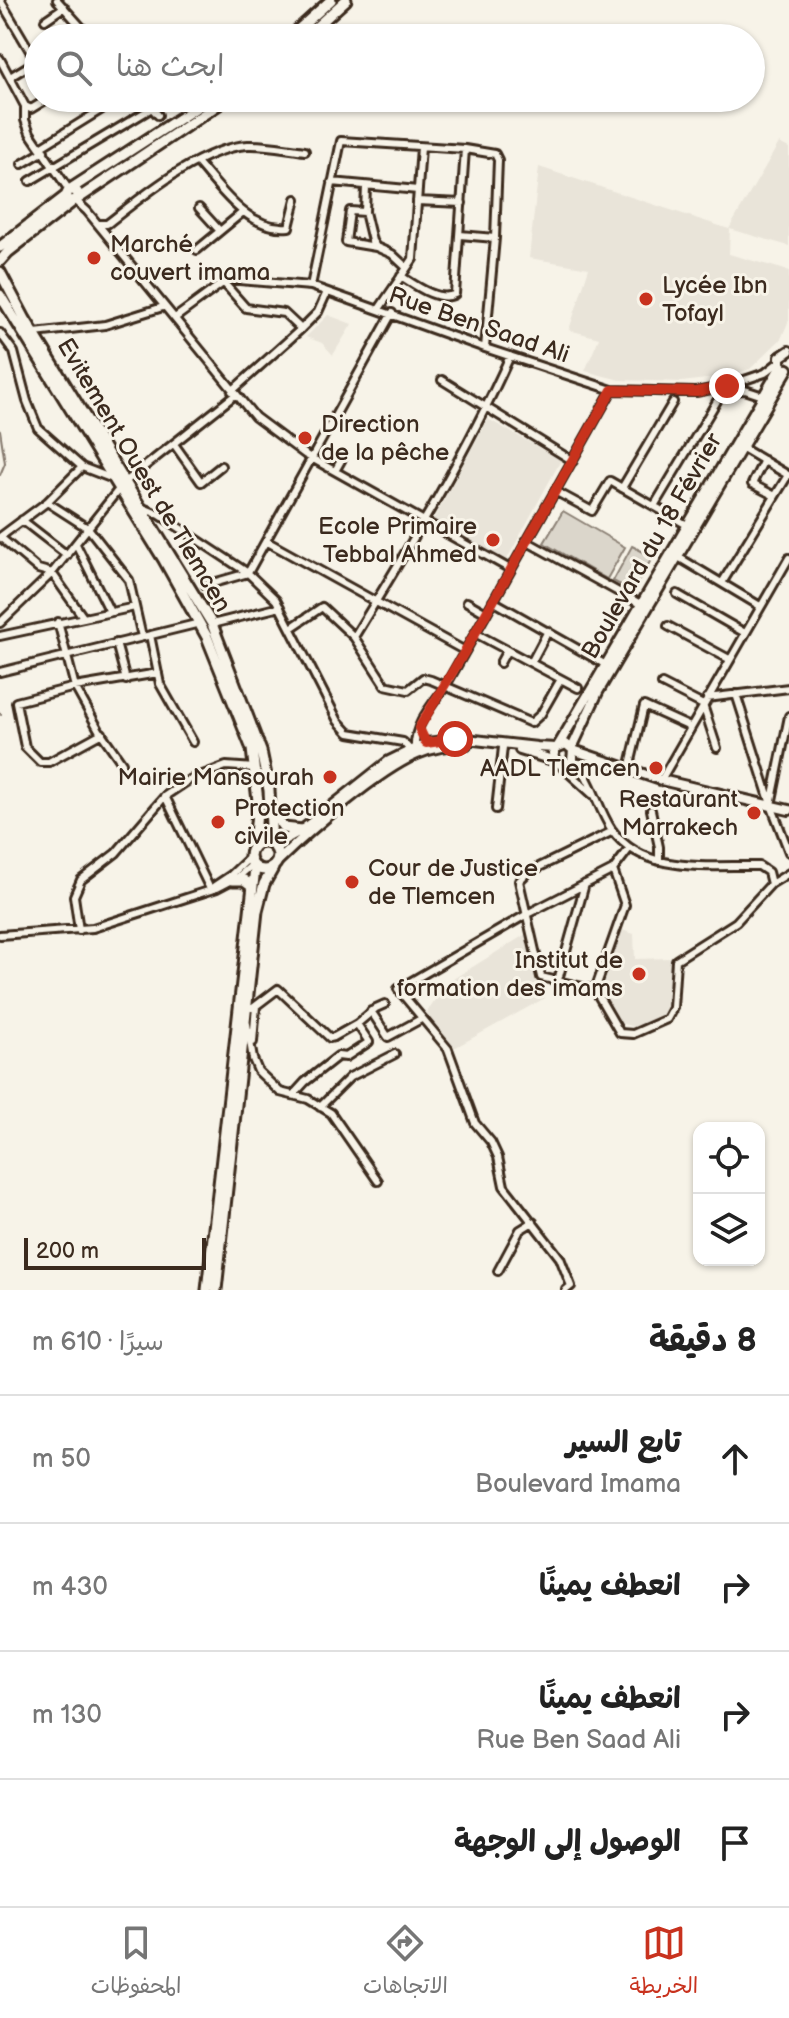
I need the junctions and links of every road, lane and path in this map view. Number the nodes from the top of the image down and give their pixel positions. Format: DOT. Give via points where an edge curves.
graph roads {
  1 [pos="57,0"];
  2 [pos="331,0"];
  3 [pos="346,0"];
  4 [pos="1,1"];
  5 [pos="64,7"];
  6 [pos="45,20"];
  7 [pos="79,24"];
  8 [pos="304,24"];
  9 [pos="319,24"];
  10 [pos="24,39"];
  11 [pos="0,59"];
  12 [pos="24,68"];
  13 [pos="10,77"];
  14 [pos="24,103"];
  15 [pos="27,112"];
  16 [pos="99,112"];
  17 [pos="145,112"];
  18 [pos="155,112"];
  19 [pos="191,112"];
  20 [pos="206,112"];
  21 [pos="158,115"];
  22 [pos="421,147"];
  23 [pos="42,149"];
  24 [pos="465,149"];
  25 [pos="305,151"];
  26 [pos="197,162"];
  27 [pos="22,164"];
  28 [pos="54,168"];
  29 [pos="30,181"];
  30 [pos="332,182"];
  31 [pos="366,186"];
  32 [pos="418,190"];
  33 [pos="73,196"];
  34 [pos="296,199"];
  35 [pos="417,201"];
  36 [pos="462,203"];
  37 [pos="199,208"];
  38 [pos="243,212"];
  39 [pos="365,212"];
  40 [pos="98,224"];
  41 [pos="220,231"];
  42 [pos="460,235"];
  43 [pos="495,238"];
  44 [pos="0,247"];
  45 [pos="376,247"];
  46 [pos="197,250"];
  47 [pos="0,261"];
  48 [pos="407,268"];
  49 [pos="0,272"];
  50 [pos="401,276"];
  51 [pos="223,282"];
  52 [pos="311,286"];
  53 [pos="327,292"];
  54 [pos="2,300"];
  55 [pos="163,307"];
  56 [pos="379,309"];
  57 [pos="392,313"];
  58 [pos="175,318"];
  59 [pos="301,329"];
  60 [pos="0,333"];
  61 [pos="35,333"];
  62 [pos="485,348"];
  63 [pos="788,350"];
  64 [pos="510,356"];
  65 [pos="784,366"];
  66 [pos="442,380"];
  67 [pos="612,390"];
  68 [pos="696,392"];
  69 [pos="233,393"];
  70 [pos="763,396"];
  71 [pos="717,401"];
  72 [pos="673,402"];
  73 [pos="487,407"];
  74 [pos="174,444"];
  75 [pos="741,447"];
  76 [pos="343,457"];
  77 [pos="313,458"];
  78 [pos="764,460"];
  79 [pos="573,461"];
  80 [pos="221,466"];
  81 [pos="82,467"];
  82 [pos="335,471"];
  83 [pos="113,479"];
  84 [pos="122,486"];
  85 [pos="622,488"];
  86 [pos="555,491"];
  87 [pos="775,496"];
  88 [pos="47,502"];
  89 [pos="654,506"];
  90 [pos="143,508"];
  91 [pos="22,520"];
  92 [pos="424,520"];
  93 [pos="687,525"];
  94 [pos="89,529"];
  95 [pos="0,537"];
  96 [pos="266,541"];
  97 [pos="526,541"];
  98 [pos="76,544"];
  99 [pos="67,555"];
  100 [pos="678,557"];
  101 [pos="789,558"];
  102 [pos="510,569"];
  103 [pos="52,573"];
  104 [pos="248,573"];
  105 [pos="722,583"];
  106 [pos="206,585"];
  107 [pos="677,594"];
  108 [pos="493,601"];
  109 [pos="376,602"];
  110 [pos="467,602"];
  111 [pos="760,606"];
  112 [pos="135,607"];
  113 [pos="280,607"];
  114 [pos="644,607"];
  115 [pos="110,612"];
  116 [pos="486,613"];
  117 [pos="83,617"];
  118 [pos="58,622"];
  119 [pos="0,623"];
  120 [pos="200,623"];
  121 [pos="212,624"];
  122 [pos="668,626"];
  123 [pos="291,628"];
  124 [pos="548,631"];
  125 [pos="475,633"];
  126 [pos="745,633"];
  127 [pos="0,636"];
  128 [pos="146,636"];
  129 [pos="354,637"];
  130 [pos="116,643"];
  131 [pos="507,650"];
  132 [pos="465,651"];
  133 [pos="66,655"];
  134 [pos="729,659"];
  135 [pos="500,663"];
  136 [pos="531,663"];
  137 [pos="609,666"];
  138 [pos="0,672"];
  139 [pos="158,673"];
  140 [pos="561,679"];
  141 [pos="126,680"];
  142 [pos="662,684"];
  143 [pos="75,687"];
  144 [pos="445,687"];
  145 [pos="578,688"];
  146 [pos="789,688"];
  147 [pos="736,694"];
  148 [pos="707,698"];
  149 [pos="703,705"];
  150 [pos="789,716"];
  151 [pos="690,727"];
  152 [pos="419,728"];
  153 [pos="102,733"];
  154 [pos="193,742"];
  155 [pos="427,747"];
  156 [pos="503,747"];
  157 [pos="557,747"];
  158 [pos="717,748"];
  159 [pos="413,751"];
  160 [pos="569,759"];
  161 [pos="122,763"];
  162 [pos="614,764"];
  163 [pos="255,768"];
  164 [pos="629,769"];
  165 [pos="661,780"];
  166 [pos="592,794"];
  167 [pos="165,796"];
  168 [pos="271,804"];
  169 [pos="771,805"];
  170 [pos="496,809"];
  171 [pos="651,810"];
  172 [pos="789,810"];
  173 [pos="302,830"];
  174 [pos="613,831"];
  175 [pos="273,845"];
  176 [pos="254,846"];
  177 [pos="629,849"];
  178 [pos="789,852"];
  179 [pos="659,861"];
  180 [pos="252,863"];
  181 [pos="275,864"];
  182 [pos="613,870"];
  183 [pos="789,873"];
  184 [pos="233,880"];
  185 [pos="585,884"];
  186 [pos="771,884"];
  187 [pos="252,886"];
  188 [pos="211,888"];
  189 [pos="529,913"];
  190 [pos="79,930"];
  191 [pos="0,935"];
  192 [pos="558,980"];
  193 [pos="595,990"];
  194 [pos="385,1004"];
  195 [pos="252,1007"];
  196 [pos="371,1011"];
  197 [pos="421,1019"];
  198 [pos="247,1021"];
  199 [pos="357,1024"];
  200 [pos="395,1054"];
  201 [pos="252,1055"];
  202 [pos="294,1094"];
  203 [pos="320,1107"];
  204 [pos="378,1181"];
  205 [pos="533,1222"];
  206 [pos="498,1271"];
  207 [pos="207,1290"];
  208 [pos="216,1290"];
  209 [pos="566,1290"];
  1 -- 5 [label="street"];
  2 -- 8 [label="highway"];
  3 -- 9 [label="highway"];
  4 -- 10 [label="street"];
  5 -- 6 [label="street"];
  5 -- 7 [label="street"];
  11 -- 13 [label="street"];
  12 -- 13 [label="street"];
  13 -- 14 [label="street"];
  15 -- 23 [label="street" via="27,129"];
  16 -- 23 [label="street"];
  17 -- 28 [label="street"];
  18 -- 21 [label="street"];
  19 -- 33 [label="highway"];
  20 -- 33 [label="highway"];
  22 -- 24 [label="street"];
  22 -- 30 [label="street" via="341,141"];
  22 -- 32 [label="street"];
  23 -- 27 [label="street"];
  23 -- 28 [label="street"];
  24 -- 36 [label="street"];
  24 -- 43 [label="street" via="497,156"];
  25 -- 26 [label="street" via="250,145"];
  26 -- 38 [label="street"];
  26 -- 40 [label="street" via="107,224"];
  28 -- 29 [label="street"];
  28 -- 33 [label="street"];
  30 -- 31 [label="street"];
  30 -- 52 [label="street"];
  31 -- 32 [label="street"];
  31 -- 39 [label="street"];
  32 -- 35 [label="street"];
  33 -- 40 [label="street"];
  33 -- 44 [label="highway"];
  33 -- 47 [label="highway"];
  34 -- 38 [label="street" via="289,227"];
  35 -- 36 [label="street"];
  35 -- 48 [label="street" via="413,259"];
  36 -- 42 [label="street"];
  37 -- 41 [label="street"];
  38 -- 41 [label="street"];
  39 -- 45 [label="street"];
  39 -- 45 [label="street" via="350,211 346,242"];
  40 -- 55 [label="street"];
  41 -- 46 [label="street"];
  42 -- 43 [label="street"];
  42 -- 50 [label="street" via="454,296 433,293"];
  43 -- 62 [label="street"];
  45 -- 48 [label="street"];
  48 -- 50 [label="street"];
  49 -- 61 [label="highway, Evitement Ouest de Tlemcen"];
  50 -- 56 [label="street"];
  51 -- 52 [label="street, Rue Ben Saad Ali"];
  51 -- 58 [label="street"];
  51 -- 59 [label="street" via="246,308 284,313"];
  52 -- 53 [label="street, Rue Ben Saad Ali"];
  53 -- 56 [label="street, Rue Ben Saad Ali"];
  53 -- 59 [label="street" via="318,312"];
  54 -- 83 [label="highway, Evitement Ouest de Tlemcen"];
  55 -- 58 [label="street"];
  55 -- 61 [label="street" via="105,325"];
  56 -- 57 [label="street, Rue Ben Saad Ali"];
  57 -- 62 [label="street, Rue Ben Saad Ali"];
  57 -- 77 [label="street"];
  58 -- 69 [label="street"];
  59 -- 69 [label="street"];
  60 -- 81 [label="street" via="14,352 38,428"];
  61 -- 84 [label="highway, Evitement Ouest de Tlemcen"];
  62 -- 64 [label="street, Rue Ben Saad Ali"];
  63 -- 65 [label="main road" via="780,357"];
  64 -- 67 [label="street, Rue Ben Saad Ali"];
  64 -- 73 [label="street"];
  65 -- 68 [label="street, Rue Ben Saad Ali"];
  65 -- 70 [label="main road, Boulevard du 18 Février"];
  65 -- 75 [label="main road, Boulevard du 18 Février"];
  66 -- 73 [label="street"];
  67 -- 68 [label="street, Rue Ben Saad Ali"];
  67 -- 79 [label="street"];
  68 -- 70 [label="street" via="745,390"];
  69 -- 74 [label="street"];
  69 -- 77 [label="street" via="255,417"];
  70 -- 93 [label="main road, Boulevard du 18 Février"];
  71 -- 89 [label="street"];
  72 -- 85 [label="street"];
  73 -- 79 [label="street"];
  73 -- 92 [label="street"];
  74 -- 80 [label="street" via="201,482"];
  74 -- 84 [label="street"];
  75 -- 78 [label="street"];
  75 -- 100 [label="main road, Boulevard du 18 Février"];
  76 -- 82 [label="street"];
  77 -- 82 [label="street"];
  77 -- 96 [label="street"];
  78 -- 87 [label="street" via="752,484"];
  78 -- 87 [label="street" via="788,475"];
  79 -- 86 [label="street"];
  81 -- 83 [label="street"];
  81 -- 88 [label="street"];
  82 -- 92 [label="street"];
  83 -- 84 [label="highway, Evitement Ouest de Tlemcen"];
  84 -- 90 [label="highway, Evitement Ouest de Tlemcen"];
  84 -- 94 [label="street"];
  84 -- 120 [label="highway, Evitement Ouest de Tlemcen"];
  85 -- 86 [label="street" via="610,481 592,511"];
  85 -- 89 [label="street"];
  86 -- 97 [label="street"];
  87 -- 105 [label="street"];
  88 -- 91 [label="street"];
  88 -- 94 [label="street"];
  89 -- 93 [label="street"];
  90 -- 104 [label="street"];
  90 -- 121 [label="highway, Evitement Ouest de Tlemcen"];
  91 -- 95 [label="street"];
  91 -- 99 [label="street"];
  92 -- 102 [label="street"];
  92 -- 109 [label="street"];
  93 -- 114 [label="main road, Boulevard du 18 Février"];
  94 -- 98 [label="street"];
  94 -- 112 [label="street" via="129,580"];
  95 -- 103 [label="street" via="38,569"];
  96 -- 104 [label="street"];
  96 -- 109 [label="street"];
  97 -- 102 [label="street"];
  97 -- 114 [label="street"];
  98 -- 99 [label="street"];
  98 -- 115 [label="street"];
  99 -- 103 [label="street"];
  100 -- 105 [label="street"];
  100 -- 114 [label="main road, Boulevard du 18 Février"];
  101 -- 111 [label="street"];
  102 -- 108 [label="street"];
  103 -- 117 [label="street"];
  103 -- 119 [label="street"];
  104 -- 106 [label="street"];
  104 -- 113 [label="street"];
  105 -- 111 [label="street"];
  107 -- 126 [label="street"];
  108 -- 116 [label="street"];
  108 -- 124 [label="street"];
  109 -- 129 [label="street"];
  109 -- 132 [label="street"];
  110 -- 116 [label="street"];
  111 -- 126 [label="street"];
  112 -- 115 [label="street"];
  112 -- 128 [label="street"];
  113 -- 121 [label="street"];
  113 -- 123 [label="street"];
  114 -- 137 [label="main road, Boulevard du 18 Février"];
  115 -- 117 [label="street"];
  116 -- 125 [label="street"];
  117 -- 118 [label="street"];
  118 -- 127 [label="street"];
  118 -- 133 [label="street"];
  120 -- 128 [label="street"];
  120 -- 163 [label="highway, Evitement Ouest de Tlemcen"];
  121 -- 168 [label="highway, Evitement Ouest de Tlemcen" via="261,751"];
  122 -- 134 [label="street"];
  123 -- 129 [label="street" via="322,607"];
  123 -- 159 [label="street" via="349,733 403,742"];
  124 -- 136 [label="street"];
  124 -- 137 [label="street"];
  125 -- 131 [label="street"];
  125 -- 132 [label="street"];
  126 -- 134 [label="street"];
  128 -- 130 [label="street"];
  128 -- 139 [label="street"];
  129 -- 144 [label="street" via="385,685 408,690 423,678"];
  130 -- 133 [label="street"];
  130 -- 141 [label="street"];
  131 -- 135 [label="street"];
  131 -- 136 [label="street"];
  132 -- 144 [label="street"];
  133 -- 138 [label="street"];
  133 -- 143 [label="street"];
  134 -- 148 [label="street"];
  136 -- 140 [label="street"];
  137 -- 157 [label="main road, Boulevard du 18 Février"];
  137 -- 160 [label="main road, Boulevard du 18 Février"];
  139 -- 141 [label="street"];
  139 -- 154 [label="street"];
  140 -- 144 [label="street" via="531,723"];
  140 -- 145 [label="street"];
  141 -- 143 [label="street"];
  142 -- 149 [label="street"];
  143 -- 153 [label="street"];
  143 -- 153 [label="street" via="16,702 25,747 40,762 49,762"];
  144 -- 152 [label="street"];
  146 -- 147 [label="street"];
  147 -- 148 [label="street"];
  147 -- 169 [label="street"];
  148 -- 149 [label="street"];
  149 -- 151 [label="street"];
  149 -- 158 [label="street"];
  150 -- 169 [label="street"];
  151 -- 164 [label="street" via="644,706"];
  151 -- 165 [label="street"];
  152 -- 155 [label="street"];
  152 -- 159 [label="street"];
  153 -- 161 [label="street"];
  155 -- 156 [label="main road"];
  155 -- 157 [label="main road" via="466,739"];
  155 -- 159 [label="main road"];
  156 -- 160 [label="main road"];
  156 -- 170 [label="street"];
  157 -- 160 [label="main road" via="553,753"];
  157 -- 160 [label="main road" via="566,744"];
  159 -- 173 [label="main road" via="389,761"];
  159 -- 181 [label="main road"];
  160 -- 162 [label="main road"];
  160 -- 162 [label="main road"];
  160 -- 166 [label="street"];
  160 -- 166 [label="street"];
  162 -- 164 [label="main road"];
  163 -- 167 [label="street" via="226,766"];
  163 -- 176 [label="highway, Evitement Ouest de Tlemcen"];
  164 -- 165 [label="main road"];
  165 -- 169 [label="main road"];
  166 -- 174 [label="street"];
  167 -- 188 [label="street"];
  167 -- 190 [label="street" via="116,853 81,880 74,896"];
  168 -- 173 [label="highway" via="281,825"];
  168 -- 175 [label="highway, Evitement Ouest de Tlemcen"];
  169 -- 172 [label="main road"];
  169 -- 178 [label="street"];
  171 -- 179 [label="street"];
  173 -- 175 [label="main road"];
  174 -- 177 [label="street"];
  174 -- 189 [label="street" via="527,873 519,881"];
  175 -- 176 [label="highway"];
  175 -- 181 [label="highway" via="278,853"];
  176 -- 180 [label="highway"];
  177 -- 179 [label="street"];
  177 -- 182 [label="street"];
  179 -- 186 [label="street" via="759,866 768,872"];
  180 -- 181 [label="highway" via="267,870"];
  180 -- 184 [label="street"];
  180 -- 187 [label="highway"];
  180 -- 188 [label="street"];
  181 -- 195 [label="highway" via="259,902"];
  182 -- 185 [label="street"];
  182 -- 193 [label="street" via="625,905"];
  183 -- 186 [label="street"];
  184 -- 187 [label="highway"];
  184 -- 188 [label="street"];
  185 -- 189 [label="street"];
  185 -- 192 [label="street"];
  186 -- 193 [label="street" via="736,922 676,960 673,1008 667,1019 633,1034 620,1033"];
  187 -- 207 [label="highway"];
  188 -- 190 [label="street"];
  189 -- 192 [label="street" via="541,977"];
  189 -- 197 [label="street" via="398,989"];
  190 -- 191 [label="street"];
  192 -- 193 [label="street"];
  194 -- 196 [label="street"];
  195 -- 198 [label="highway"];
  195 -- 199 [label="street" via="278,989 330,1038"];
  195 -- 201 [label="street"];
  196 -- 197 [label="street" via="388,1037"];
  196 -- 199 [label="street"];
  197 -- 205 [label="street" via="452,1058 475,1123 498,1157 504,1186"];
  198 -- 201 [label="street"];
  198 -- 208 [label="highway"];
  199 -- 202 [label="street" via="369,1042 346,1057 338,1056"];
  200 -- 203 [label="street" via="350,1077"];
  201 -- 202 [label="street" via="258,1071 280,1092"];
  202 -- 203 [label="street"];
  203 -- 204 [label="street" via="331,1113"];
  205 -- 206 [label="street" via="520,1230"];
  205 -- 209 [label="street" via="560,1258 571,1286"];
}
